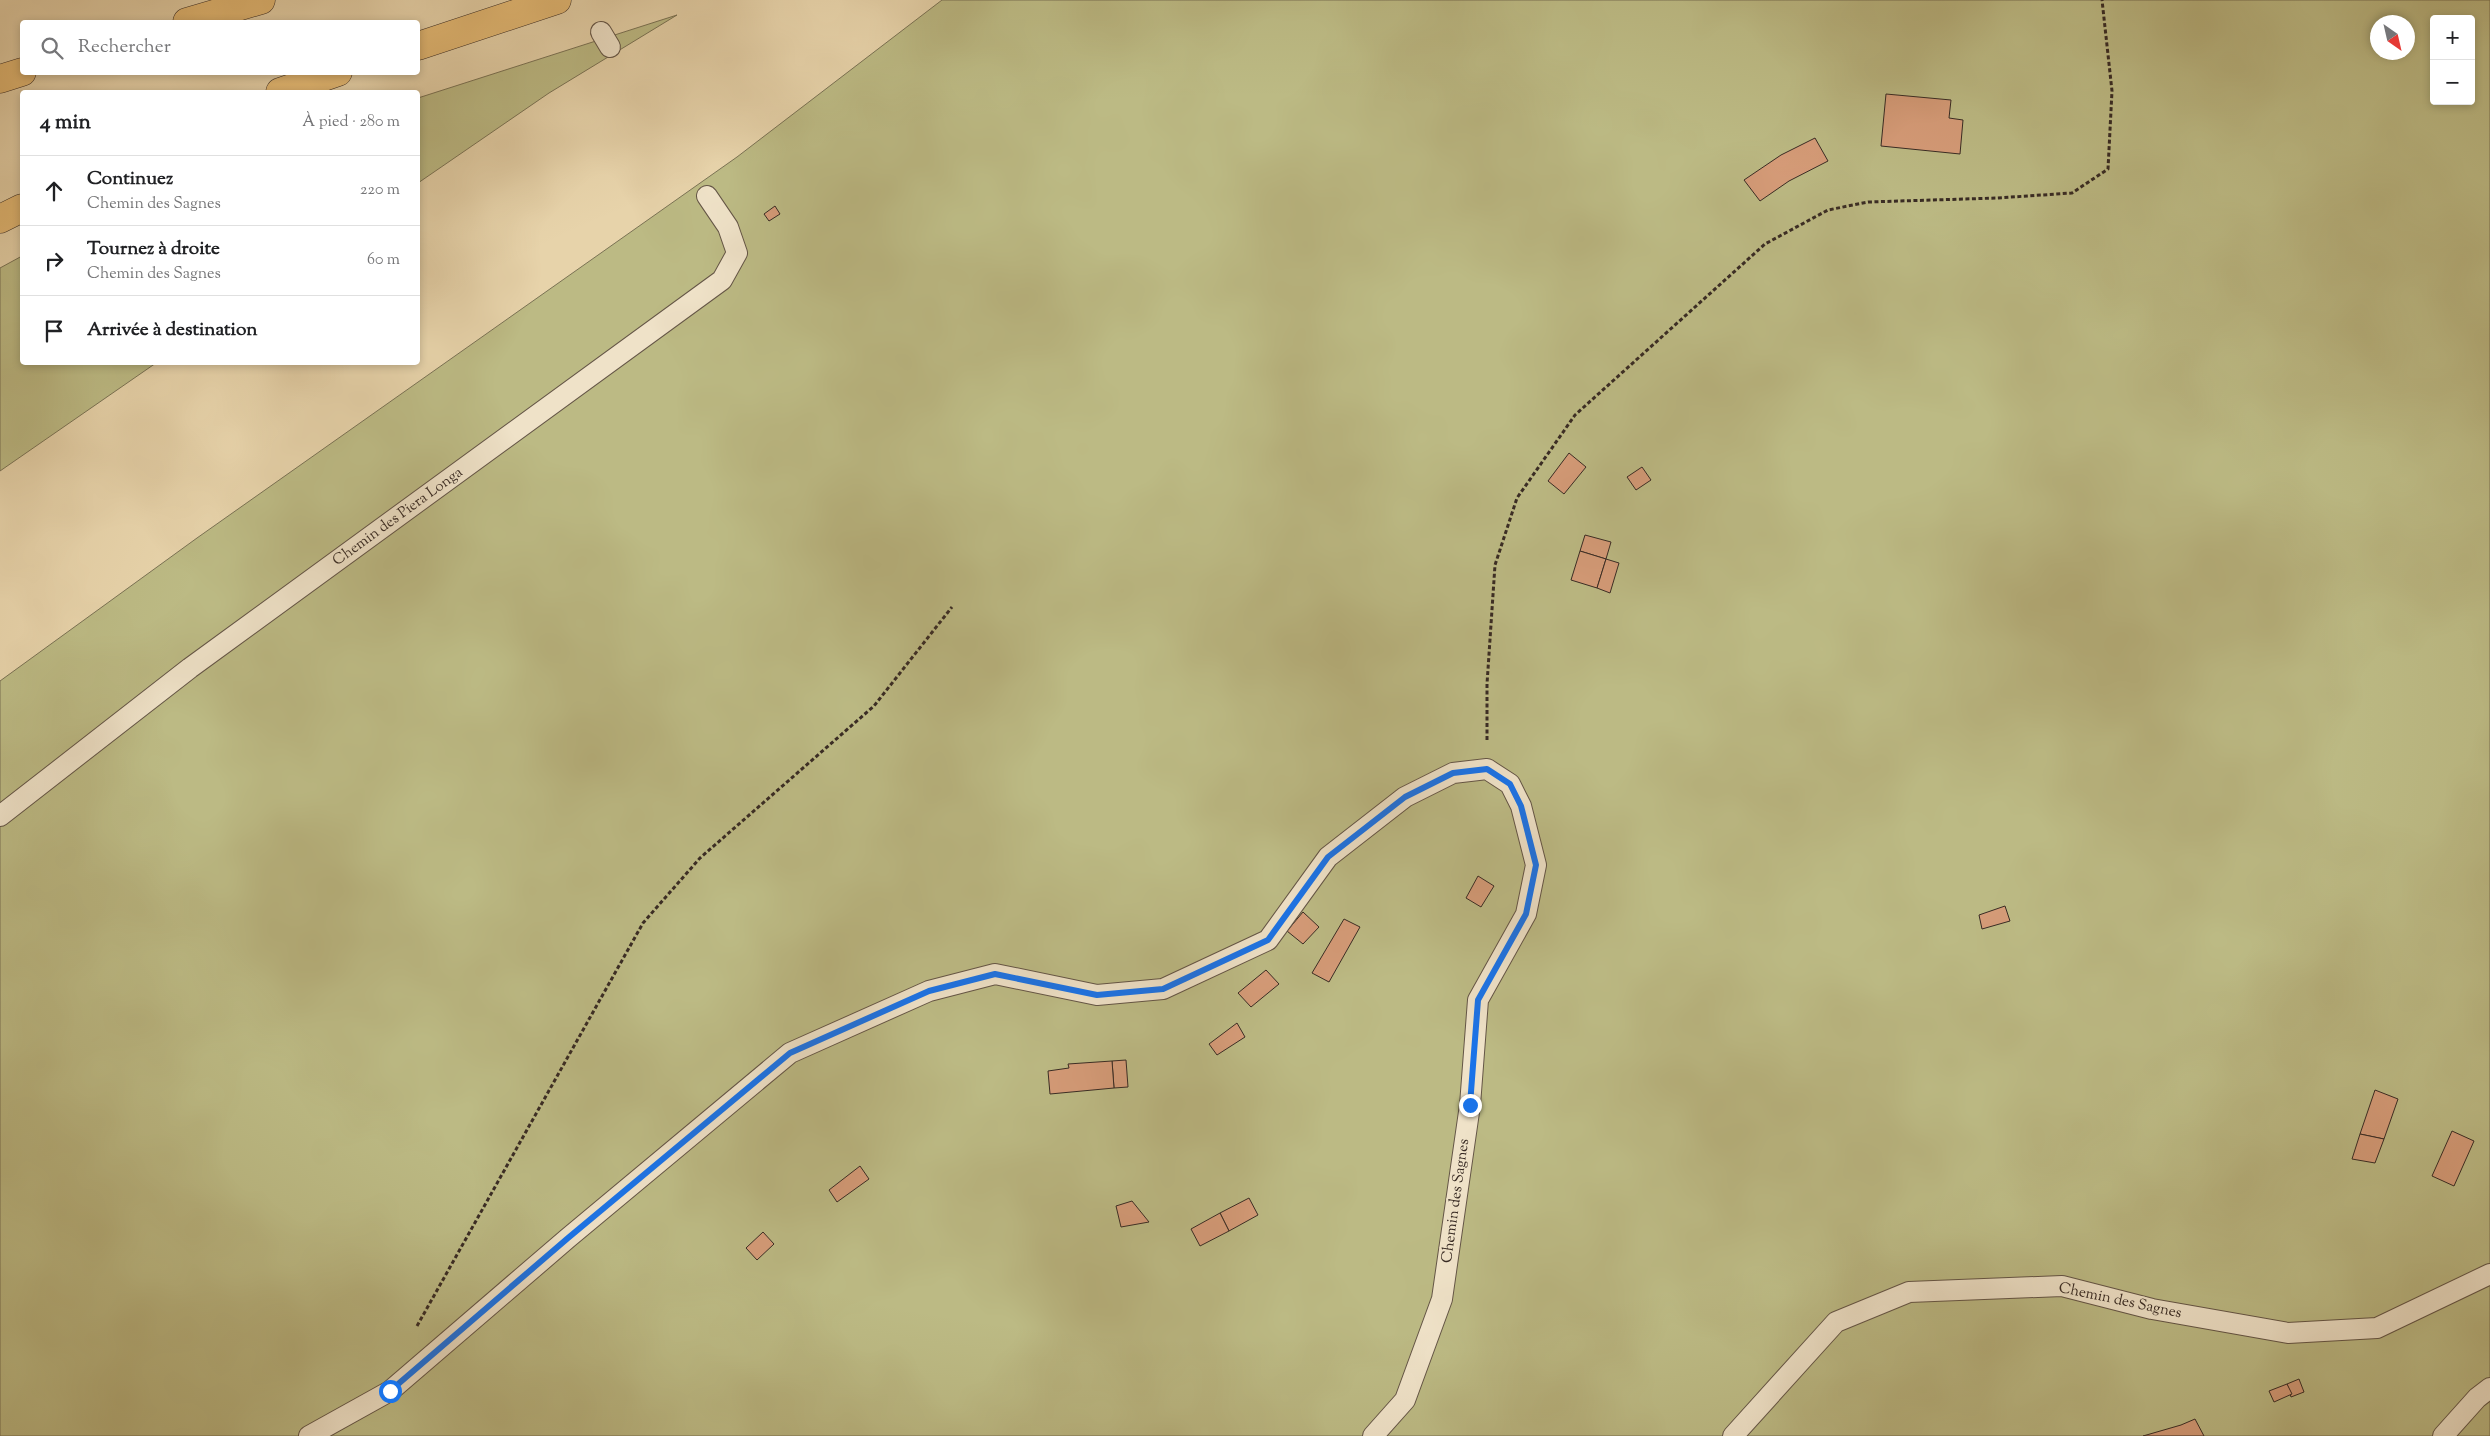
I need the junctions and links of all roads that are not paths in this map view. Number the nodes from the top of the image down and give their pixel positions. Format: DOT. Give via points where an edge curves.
graph roads {
  1 [pos="261,0"];
  2 [pos="557,0"];
  3 [pos="194,20"];
  4 [pos="420,45"];
  5 [pos="20,73"];
  6 [pos="329,75"];
  7 [pos="0,79"];
  8 [pos="286,90"];
  9 [pos="707,196"];
  10 [pos="20,209"];
  11 [pos="0,219"];
  12 [pos="0,816"];
  13 [pos="2490,1274"];
  14 [pos="2490,1388"];
  15 [pos="309,1436"];
  16 [pos="1373,1436"];
  17 [pos="1733,1436"];
  18 [pos="2443,1436"];
  1 -- 3 [label="highway"];
  2 -- 4 [label="highway"];
  5 -- 7 [label="highway"];
  6 -- 8 [label="highway"];
  9 -- 12 [label="lane, Chemin des Piera Longa" via="728,227 738,253 722,280 190,668"];
  10 -- 11 [label="highway"];
  13 -- 17 [label="lane, Chemin des Sagnes" via="2377,1328 2288,1333 2152,1309 2062,1286 1909,1292 1836,1322"];
  14 -- 18 [label="lane"];
  15 -- 16 [label="lane, Chemin des Sagnes" via="390,1391 790,1053 929,991 995,974 1097,995 1163,989 1268,940 1328,857 1405,797 1453,773 1487,769 1510,784 1521,806 1536,865 1526,914 1478,1000 1470,1105 1442,1299 1405,1400"];
}
